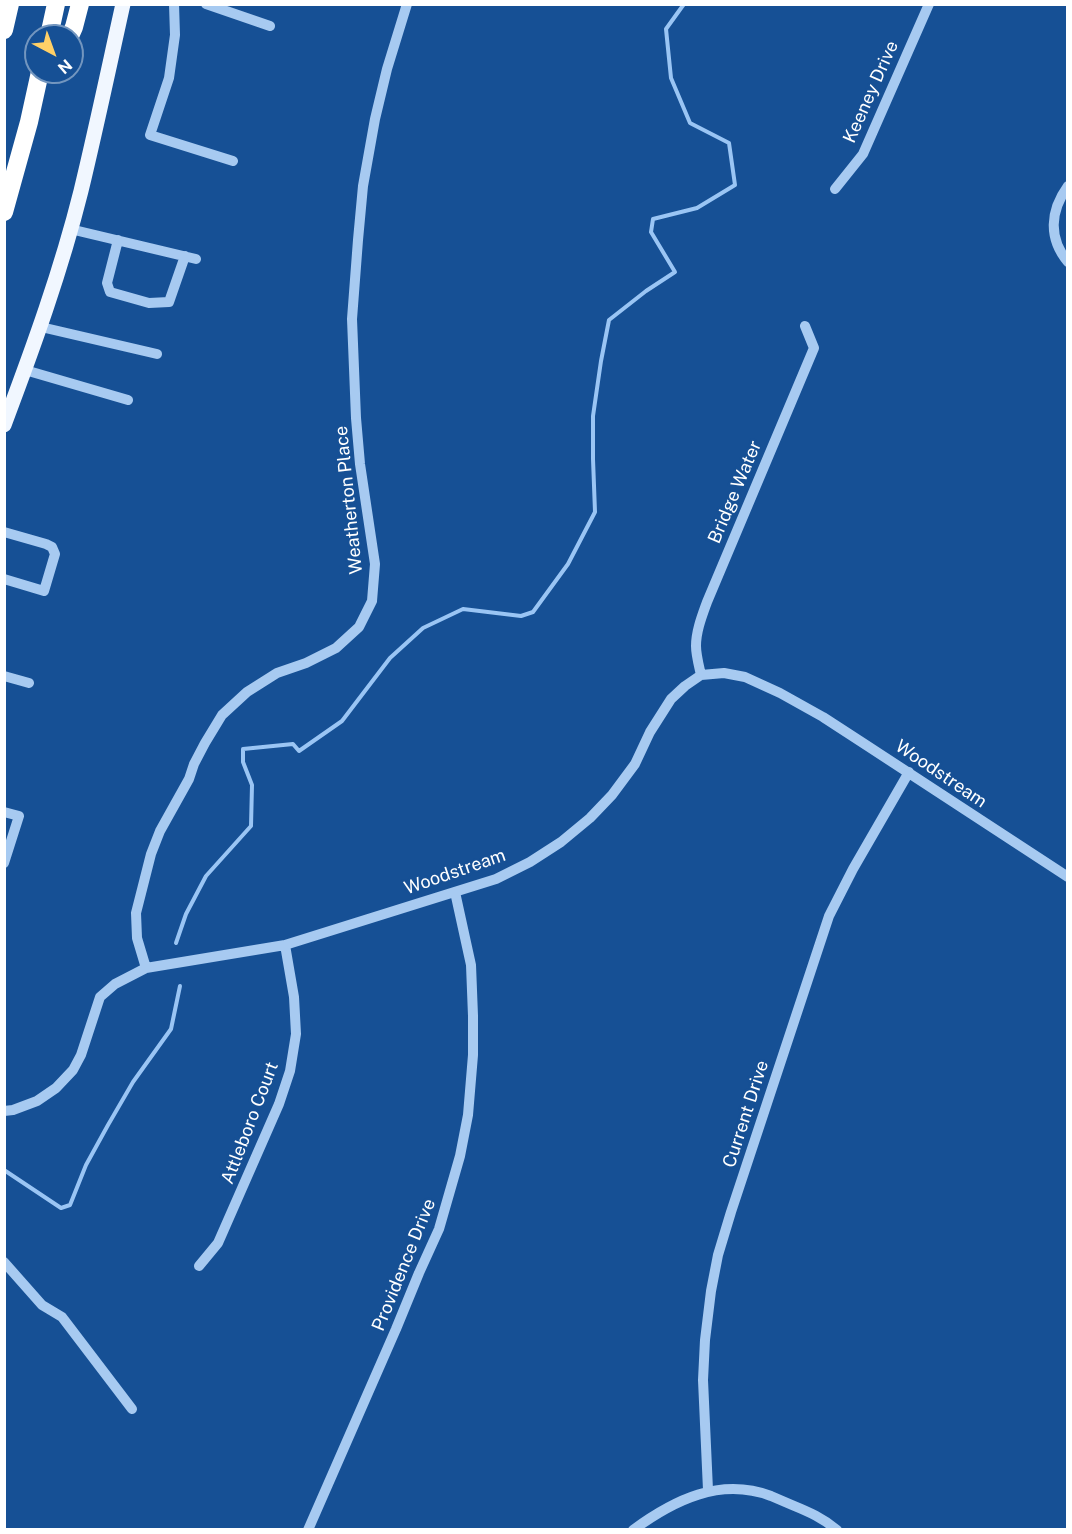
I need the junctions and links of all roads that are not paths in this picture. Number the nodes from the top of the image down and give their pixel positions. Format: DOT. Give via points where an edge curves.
graph roads {
  1 [pos="10,4"];
  2 [pos="56,4"];
  3 [pos="81,4"];
  4 [pos="123,4"];
  5 [pos="174,4"];
  6 [pos="206,4"];
  7 [pos="407,4"];
  8 [pos="929,4"];
  9 [pos="52,24"];
  10 [pos="75,24"];
  11 [pos="270,26"];
  12 [pos="4,30"];
  13 [pos="37,84"];
  14 [pos="47,84"];
  15 [pos="29,122"];
  16 [pos="233,161"];
  17 [pos="1068,186"];
  18 [pos="836,189"];
  19 [pos="4,212"];
  20 [pos="70,229"];
  21 [pos="118,240"];
  22 [pos="185,256"];
  23 [pos="196,259"];
  24 [pos="1068,262"];
  25 [pos="805,326"];
  26 [pos="41,327"];
  27 [pos="157,354"];
  28 [pos="25,370"];
  29 [pos="128,400"];
  30 [pos="4,425"];
  31 [pos="4,532"];
  32 [pos="4,579"];
  33 [pos="701,675"];
  34 [pos="4,676"];
  35 [pos="29,683"];
  36 [pos="909,772"];
  37 [pos="4,812"];
  38 [pos="4,863"];
  39 [pos="1068,877"];
  40 [pos="455,892"];
  41 [pos="285,945"];
  42 [pos="146,968"];
  43 [pos="4,1111"];
  44 [pos="4,1262"];
  45 [pos="199,1266"];
  46 [pos="132,1409"];
  47 [pos="708,1490"];
  48 [pos="308,1530"];
  49 [pos="633,1530"];
  50 [pos="837,1530"];
  1 -- 12 [label="highway"];
  2 -- 9 [label="highway"];
  3 -- 10 [label="highway"];
  4 -- 20 [label="main road"];
  5 -- 16 [label="street" via="175,35 169,78 150,135"];
  6 -- 11 [label="street"];
  7 -- 42 [label="street, Weatherton Place" via="387,69 363,186 352,319 360,464 375,564 372,601 359,627 336,648 277,673 247,692 222,715 151,854 136,913 137,938"];
  8 -- 18 [label="street, Keeney Drive" via="863,154"];
  13 -- 15 [label="highway"];
  14 -- 15 [label="highway"];
  15 -- 19 [label="highway"];
  17 -- 24 [label="street" via="1053,215 1059,252"];
  20 -- 21 [label="street"];
  20 -- 26 [label="main road"];
  21 -- 22 [label="street"];
  21 -- 22 [label="street" via="107,283 110,292 149,303 169,302"];
  22 -- 23 [label="street"];
  25 -- 33 [label="street, Bridge Water" via="814,348 700,623 696,647"];
  26 -- 27 [label="street"];
  26 -- 28 [label="main road"];
  28 -- 29 [label="street"];
  28 -- 30 [label="main road"];
  31 -- 32 [label="street" via="46,544 55,554 44,591"];
  33 -- 36 [label="street, Woodstream" via="724,673 745,677 780,693"];
  33 -- 40 [label="street, Woodstream" via="671,699 634,764 590,818 530,862 496,879"];
  34 -- 35 [label="street"];
  36 -- 39 [label="street, Woodstream"];
  36 -- 47 [label="street, Current Drive" via="830,916 718,1255 703,1380"];
  37 -- 38 [label="street" via="18,816"];
  40 -- 41 [label="street, Woodstream"];
  40 -- 48 [label="street, Providence Drive" via="471,965 474,1016 468,1115 460,1156 439,1229"];
  41 -- 42 [label="street, Woodstream"];
  41 -- 45 [label="street, Attleboro Court" via="296,1035 290,1071 218,1243"];
  42 -- 43 [label="street, Woodstream" via="100,997 81,1055 56,1088 37,1101"];
  44 -- 46 [label="street" via="42,1305 62,1317"];
  47 -- 49 [label="street" via="673,1503"];
  47 -- 50 [label="street" via="740,1489 769,1495 825,1520"];
}
